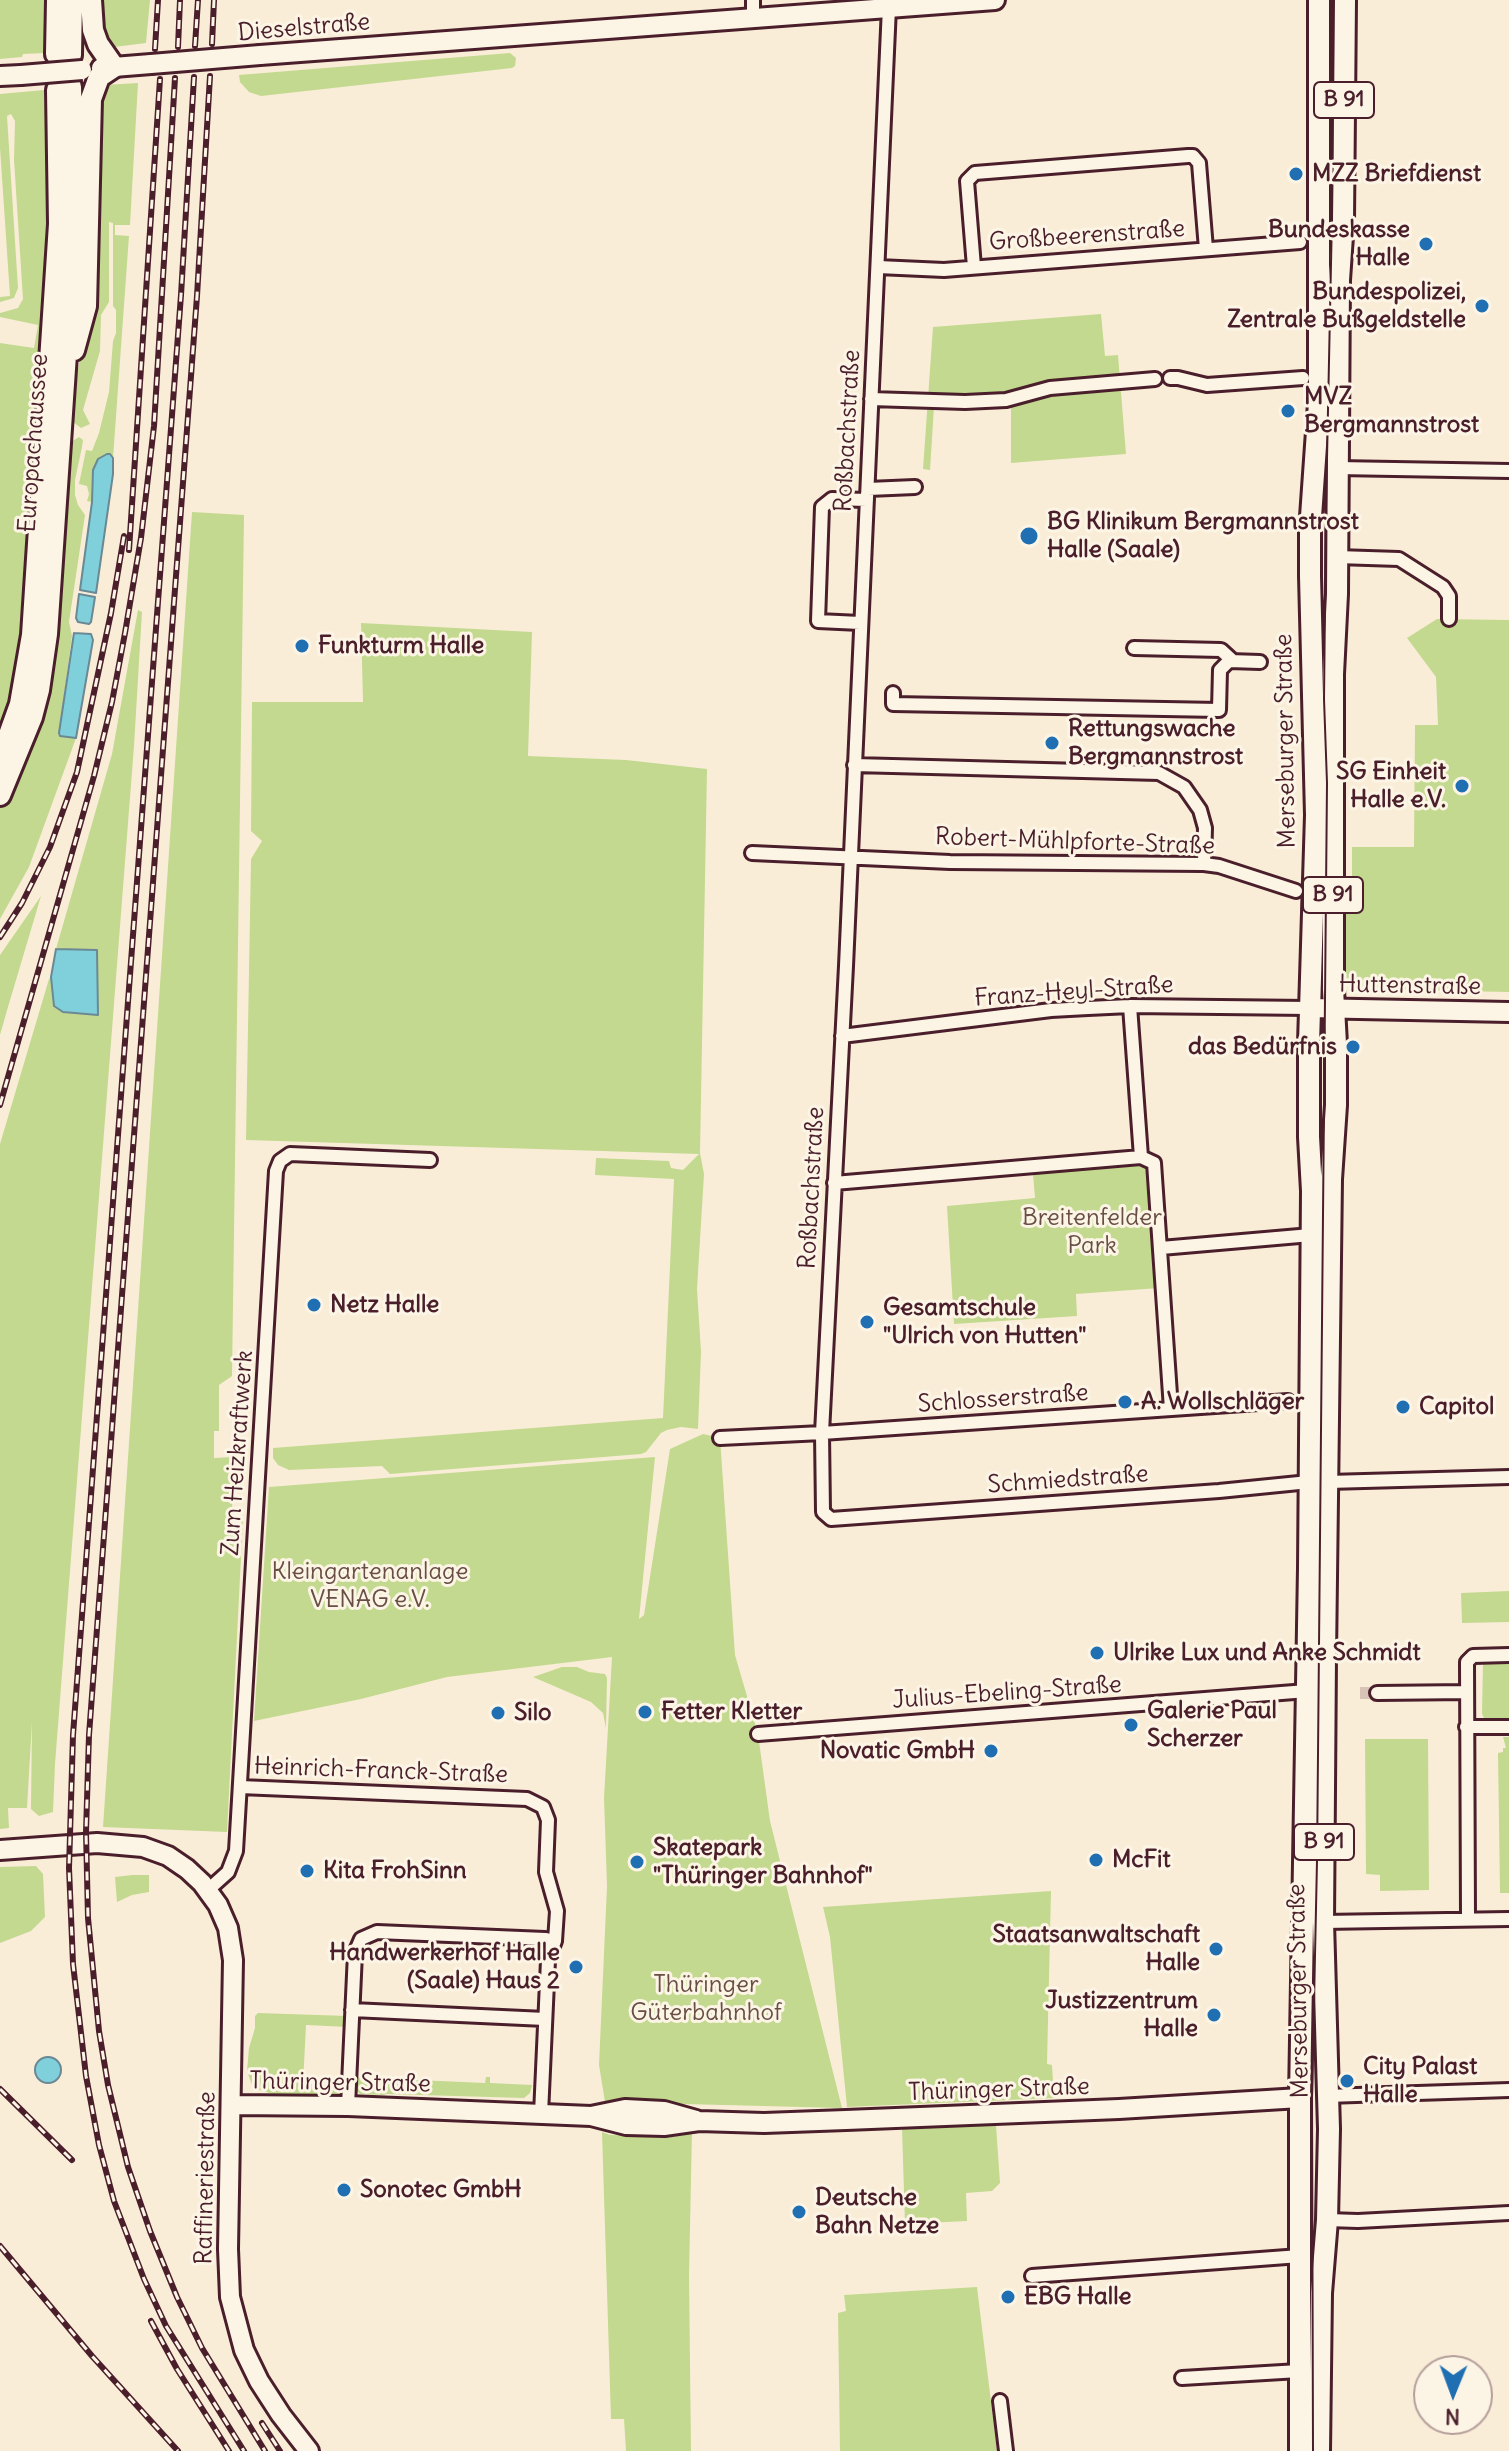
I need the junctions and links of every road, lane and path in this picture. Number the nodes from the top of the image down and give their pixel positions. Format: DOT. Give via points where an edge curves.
graph roads {
  1 [pos="57,0"];
  2 [pos="72,0"];
  3 [pos="91,0"];
  4 [pos="995,0"];
  5 [pos="1319,0"];
  6 [pos="1345,0"];
  7 [pos="889,7"];
  8 [pos="753,8"];
  9 [pos="114,67"];
  10 [pos="67,71"];
  11 [pos="0,76"];
  12 [pos="1300,242"];
  13 [pos="1206,249"];
  14 [pos="878,267"];
  15 [pos="974,267"];
  16 [pos="1170,378"];
  17 [pos="1303,378"];
  18 [pos="1155,379"];
  19 [pos="63,389"];
  20 [pos="871,399"];
  21 [pos="1337,468"];
  22 [pos="1509,471"];
  23 [pos="915,487"];
  24 [pos="867,494"];
  25 [pos="1337,557"];
  26 [pos="1449,619"];
  27 [pos="860,623"];
  28 [pos="1134,648"];
  29 [pos="1233,661"];
  30 [pos="1260,662"];
  31 [pos="893,693"];
  32 [pos="0,760"];
  33 [pos="854,765"];
  34 [pos="0,795"];
  35 [pos="752,853"];
  36 [pos="850,856"];
  37 [pos="1204,864"];
  38 [pos="1296,891"];
  39 [pos="1130,1006"];
  40 [pos="1309,1008"];
  41 [pos="1334,1008"];
  42 [pos="1509,1012"];
  43 [pos="842,1036"];
  44 [pos="1141,1157"];
  45 [pos="430,1160"];
  46 [pos="834,1183"];
  47 [pos="1311,1235"];
  48 [pos="1161,1248"];
  49 [pos="1288,1401"];
  50 [pos="1171,1409"];
  51 [pos="822,1433"];
  52 [pos="720,1438"];
  53 [pos="1509,1477"];
  54 [pos="1318,1482"];
  55 [pos="831,1519"];
  56 [pos="1509,1655"];
  57 [pos="1307,1691"];
  58 [pos="1467,1692"];
  59 [pos="1377,1693"];
  60 [pos="1466,1727"];
  61 [pos="1509,1727"];
  62 [pos="758,1734"];
  63 [pos="240,1787"];
  64 [pos="0,1850"];
  65 [pos="208,1890"];
  66 [pos="1468,1919"];
  67 [pos="1509,1919"];
  68 [pos="1331,1922"];
  69 [pos="555,1941"];
  70 [pos="352,2010"];
  71 [pos="545,2019"];
  72 [pos="1509,2090"];
  73 [pos="1326,2096"];
  74 [pos="1300,2098"];
  75 [pos="232,2105"];
  76 [pos="348,2106"];
  77 [pos="541,2114"];
  78 [pos="1509,2213"];
  79 [pos="1327,2220"];
  80 [pos="1300,2256"];
  81 [pos="1032,2276"];
  82 [pos="1299,2371"];
  83 [pos="1182,2378"];
  84 [pos="1000,2401"];
  85 [pos="309,2451"];
  86 [pos="1006,2451"];
  87 [pos="1300,2451"];
  88 [pos="1319,2451"];
  1 -- 10 [label="main road, Europachaussee"];
  2 -- 10 [label="main road, Europachaussee"];
  3 -- 9 [label="main road" via="93,30"];
  4 -- 7 [label="street, Dieselstraße"];
  5 -- 40 [label="main road, Merseburger Straße / B 91" via="1319,403 1309,605 1315,848"];
  6 -- 21 [label="main road, Merseburger Straße / B 91"];
  7 -- 8 [label="street, Dieselstraße"];
  7 -- 14 [label="street, Roßbachstraße"];
  8 -- 9 [label="street, Dieselstraße, bridge"];
  9 -- 10 [label="street, Dieselstraße"];
  9 -- 19 [label="main road" via="99,77 91,99 86,306"];
  10 -- 11 [label="street, Dieselstraße, bridge"];
  10 -- 19 [label="main road, Europachaussee" via="74,209"];
  10 -- 32 [label="main road, Europachaussee" via="32,635 20,704"];
  12 -- 13 [label="street, Großbeerenstraße"];
  13 -- 15 [label="street, Großbeerenstraße"];
  13 -- 15 [label="street" via="1199,163 1188,156 975,173 967,181"];
  14 -- 15 [label="street, Großbeerenstraße"];
  14 -- 20 [label="street, Roßbachstraße"];
  16 -- 17 [label="street" via="1207,385"];
  18 -- 20 [label="street" via="1050,388 1006,400"];
  19 -- 34 [label="main road, Europachaussee" via="44,662 32,717"];
  20 -- 24 [label="street, Roßbachstraße"];
  21 -- 22 [label="street"];
  21 -- 25 [label="main road, Merseburger Straße / B 91"];
  23 -- 24 [label="street"];
  24 -- 27 [label="street, Roßbachstraße"];
  24 -- 27 [label="street" via="832,499 822,507 818,621"];
  25 -- 26 [label="street" via="1399,559 1443,587 1449,596"];
  25 -- 41 [label="main road, Merseburger Straße / B 91"];
  27 -- 33 [label="street, Roßbachstraße"];
  28 -- 29 [label="street" via="1221,650"];
  29 -- 30 [label="street"];
  29 -- 31 [label="street" via="1220,670 1219,710 893,704"];
  33 -- 36 [label="street, Roßbachstraße"];
  33 -- 37 [label="street" via="1159,773 1184,787 1200,810"];
  35 -- 36 [label="street"];
  36 -- 37 [label="street, Robert-Mühlpforte-Straße"];
  36 -- 43 [label="street, Roßbachstraße"];
  37 -- 38 [label="street, Robert-Mühlpforte-Straße"];
  39 -- 40 [label="street, Franz-Heyl-Straße"];
  39 -- 43 [label="street, Franz-Heyl-Straße" via="1051,1010"];
  39 -- 44 [label="street"];
  40 -- 41 [label="street, Huttenstraße"];
  40 -- 47 [label="main road, Merseburger Straße / B 91"];
  41 -- 42 [label="street, Huttenstraße"];
  41 -- 54 [label="main road, Merseburger Straße / B 91" via="1335,1137"];
  43 -- 46 [label="street, Roßbachstraße"];
  44 -- 46 [label="street"];
  44 -- 48 [label="street" via="1154,1163"];
  45 -- 63 [label="street, Zum Heizkraftwerk" via="290,1154 276,1171"];
  46 -- 51 [label="street, Roßbachstraße"];
  47 -- 48 [label="street"];
  47 -- 54 [label="main road, Merseburger Straße / B 91"];
  48 -- 50 [label="street"];
  49 -- 50 [label="street, Schlosserstraße"];
  50 -- 51 [label="street, Schlosserstraße"];
  51 -- 52 [label="street, Schlosserstraße"];
  51 -- 55 [label="street, Roßbachstraße" via="823,1512"];
  53 -- 54 [label="street, Schmiedstraße"];
  54 -- 55 [label="street, Schmiedstraße"];
  54 -- 57 [label="main road, Merseburger Straße / B 91"];
  54 -- 68 [label="main road, Merseburger Straße / B 91"];
  56 -- 58 [label="street" via="1473,1656 1467,1662"];
  57 -- 62 [label="street, Julius-Ebeling-Straße"];
  57 -- 74 [label="main road, Merseburger Straße / B 91"];
  58 -- 59 [label="street"];
  58 -- 60 [label="street"];
  60 -- 61 [label="street"];
  60 -- 66 [label="street"];
  63 -- 65 [label="street, Zum Heizkraftwerk" via="234,1862"];
  63 -- 69 [label="street, Heinrich-Franck-Straße" via="538,1803 548,1820 546,1872 556,1903"];
  64 -- 65 [label="street" via="97,1843 143,1847 178,1863"];
  65 -- 75 [label="street, Raffineriestraße" via="223,1915 233,1951"];
  66 -- 67 [label="street"];
  66 -- 68 [label="street"];
  68 -- 73 [label="main road, Merseburger Straße / B 91"];
  69 -- 70 [label="street" via="369,1934 355,1953"];
  69 -- 71 [label="street, Heinrich-Franck-Straße" via="548,1960"];
  70 -- 71 [label="street"];
  70 -- 76 [label="street"];
  71 -- 77 [label="street, Heinrich-Franck-Straße"];
  72 -- 73 [label="street"];
  73 -- 74 [label="main road"];
  73 -- 79 [label="main road, Merseburger Straße / B 91"];
  74 -- 77 [label="street, Thüringer Straße" via="764,2123 699,2121 664,2111 625,2109 591,2116"];
  74 -- 80 [label="main road, Merseburger Straße / B 91"];
  75 -- 76 [label="street, Thüringer Straße"];
  75 -- 85 [label="street, Raffineriestraße" via="228,2261 233,2313 259,2381"];
  76 -- 77 [label="street, Thüringer Straße"];
  78 -- 79 [label="street"];
  79 -- 88 [label="main road, Merseburger Straße / B 91" via="1321,2277"];
  80 -- 81 [label="street"];
  80 -- 82 [label="main road, Merseburger Straße / B 91"];
  82 -- 83 [label="street"];
  82 -- 87 [label="main road, Merseburger Straße / B 91"];
  84 -- 86 [label="street"];
}
